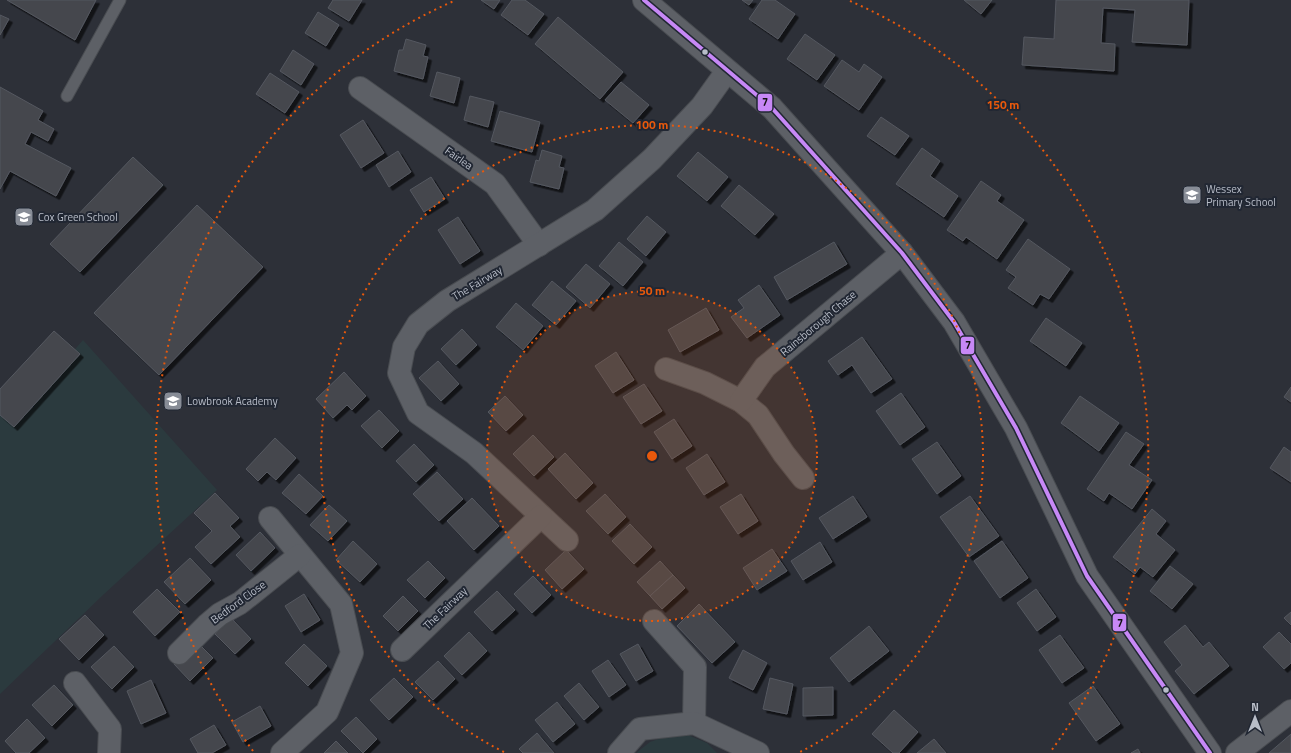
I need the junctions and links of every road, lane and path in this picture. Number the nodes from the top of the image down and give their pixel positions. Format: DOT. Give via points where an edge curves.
graph roads {
  1 [pos="120,0"];
  2 [pos="644,0"];
  3 [pos="727,71"];
  4 [pos="360,88"];
  5 [pos="66,96"];
  6 [pos="539,245"];
  7 [pos="902,253"];
  8 [pos="666,369"];
  9 [pos="742,401"];
  10 [pos="803,478"];
  11 [pos="541,516"];
  12 [pos="270,518"];
  13 [pos="567,540"];
  14 [pos="300,555"];
  15 [pos="654,621"];
  16 [pos="402,650"];
  17 [pos="179,653"];
  18 [pos="75,683"];
  19 [pos="1291,711"];
  20 [pos="694,723"];
  21 [pos="109,753"];
  22 [pos="282,753"];
  23 [pos="619,753"];
  24 [pos="758,753"];
  25 [pos="1210,753"];
  26 [pos="1237,753"];
  1 -- 5 [label="lane"];
  2 -- 3 [label="street"];
  3 -- 6 [label="street, The Fairway" via="702,106 652,158 595,210"];
  3 -- 7 [label="street" via="772,108"];
  4 -- 6 [label="street, Fairlea" via="495,184"];
  6 -- 11 [label="street, The Fairway" via="447,301 418,324 404,347 399,373 418,414 474,453"];
  7 -- 9 [label="street, Rainsborough Chase" via="765,367"];
  7 -- 25 [label="street" via="954,322 1016,428 1087,576"];
  8 -- 9 [label="street" via="705,383"];
  9 -- 10 [label="street" via="758,415"];
  11 -- 13 [label="street, The Fairway"];
  11 -- 16 [label="street, The Fairway"];
  12 -- 14 [label="street"];
  14 -- 17 [label="street, Bedford Close" via="240,603 207,625"];
  14 -- 22 [label="street" via="341,604 352,653 327,712"];
  15 -- 20 [label="street" via="695,667"];
  18 -- 21 [label="street" via="110,729"];
  19 -- 26 [label="street"];
  20 -- 23 [label="street" via="640,730"];
  20 -- 24 [label="street"];
}
